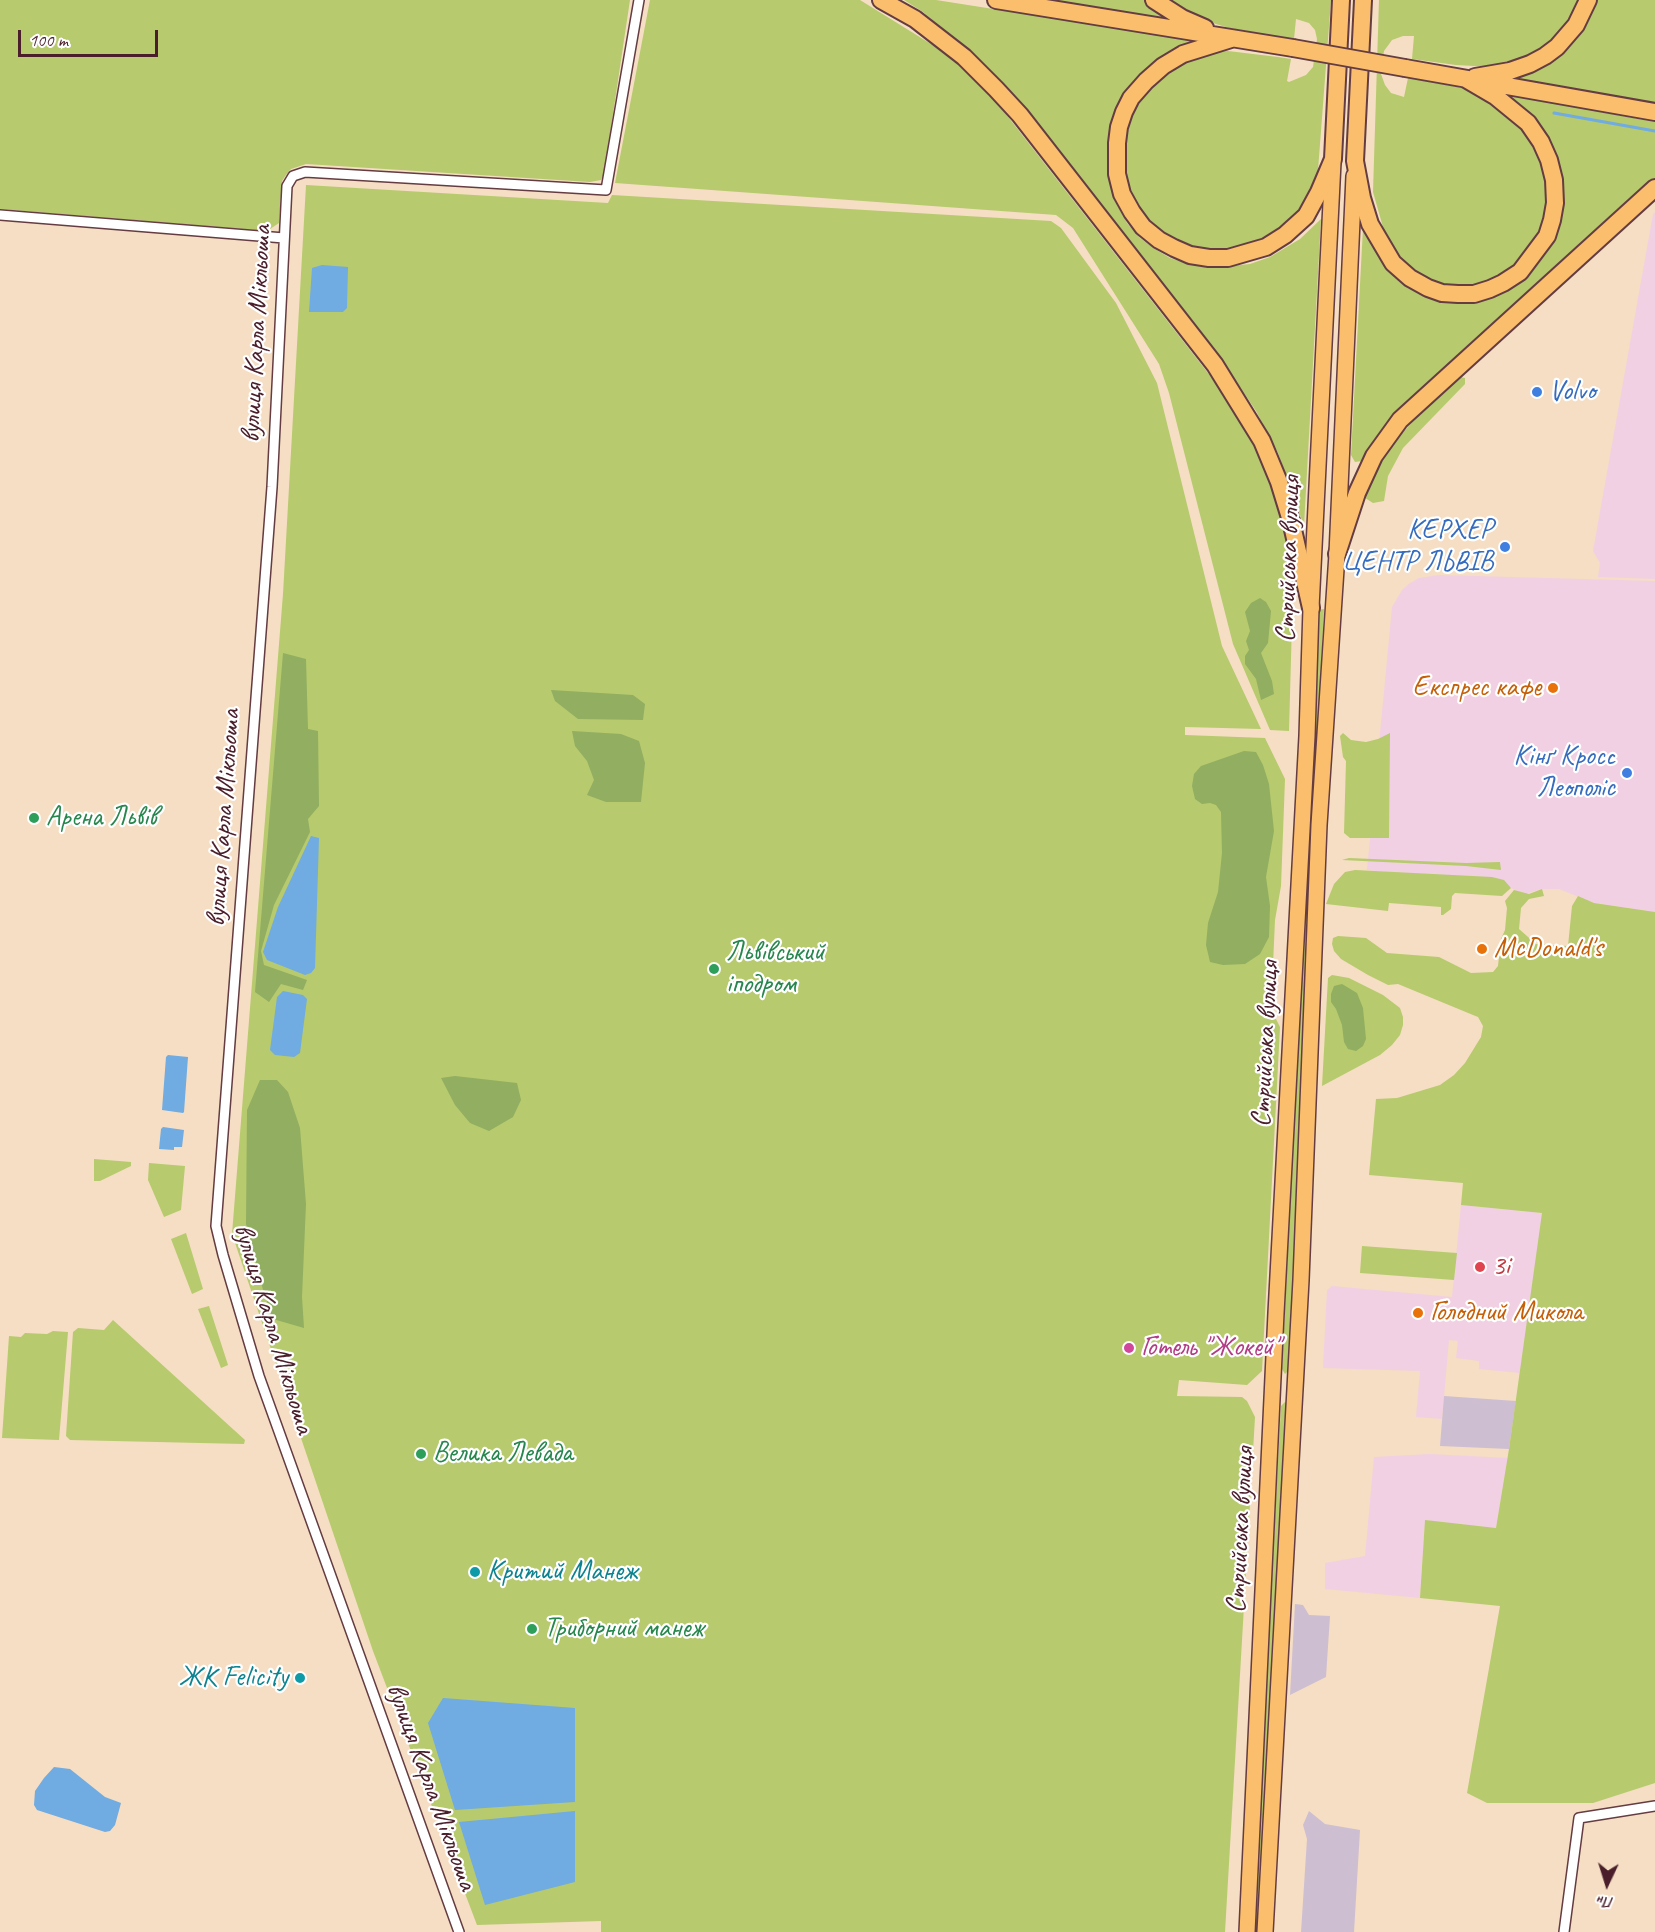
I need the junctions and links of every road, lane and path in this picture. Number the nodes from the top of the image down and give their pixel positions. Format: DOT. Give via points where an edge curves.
graph roads {
  1 [pos="639,0"];
  2 [pos="881,0"];
  3 [pos="996,0"];
  4 [pos="1154,0"];
  5 [pos="1341,0"];
  6 [pos="1363,0"];
  7 [pos="1588,0"];
  8 [pos="1231,39"];
  9 [pos="1466,79"];
  10 [pos="1655,112"];
  11 [pos="1333,159"];
  12 [pos="1355,161"];
  13 [pos="1655,188"];
  14 [pos="0,215"];
  15 [pos="284,238"];
  16 [pos="1337,554"];
  17 [pos="1311,608"];
  18 [pos="1300,858"];
  19 [pos="1318,859"];
  20 [pos="1655,1806"];
  21 [pos="459,1932"];
  22 [pos="1247,1932"];
  23 [pos="1265,1932"];
  24 [pos="1564,1932"];
  1 -- 15 [label="street, вулиця Карла Мікльоша" via="606,190 305,172 293,176 287,186"];
  2 -- 17 [label="highway" via="915,19 964,57 1020,115 1215,365 1262,441 1279,482"];
  3 -- 8 [label="highway"];
  4 -- 8 [label="highway" via="1182,18"];
  5 -- 11 [label="highway"];
  6 -- 12 [label="highway"];
  7 -- 9 [label="highway" via="1576,25 1545,56 1510,70"];
  8 -- 9 [label="highway, bridge"];
  8 -- 11 [label="highway" via="1183,54 1163,66 1131,98 1124,112 1118,135 1117,174 1122,194 1143,227 1190,255 1228,258 1266,247 1306,216"];
  9 -- 10 [label="highway"];
  9 -- 12 [label="highway" via="1528,123 1549,160 1554,180 1552,220 1547,236 1520,272 1474,294 1442,293 1410,278 1393,263 1370,224"];
  11 -- 17 [label="main road, Стрийська вулиця"];
  12 -- 16 [label="main road, Стрийська вулиця"];
  13 -- 16 [label="highway" via="1400,420 1374,456"];
  14 -- 15 [label="street"];
  15 -- 21 [label="street, вулиця Карла Мікльоша" via="272,487 216,1226 260,1376"];
  16 -- 19 [label="main road, Стрийська вулиця"];
  17 -- 18 [label="main road, Стрийська вулиця"];
  18 -- 19 [label="main road"];
  18 -- 22 [label="main road, Стрийська вулиця"];
  19 -- 23 [label="main road, Стрийська вулиця" via="1301,1280"];
  20 -- 24 [label="street" via="1579,1818"];
}
